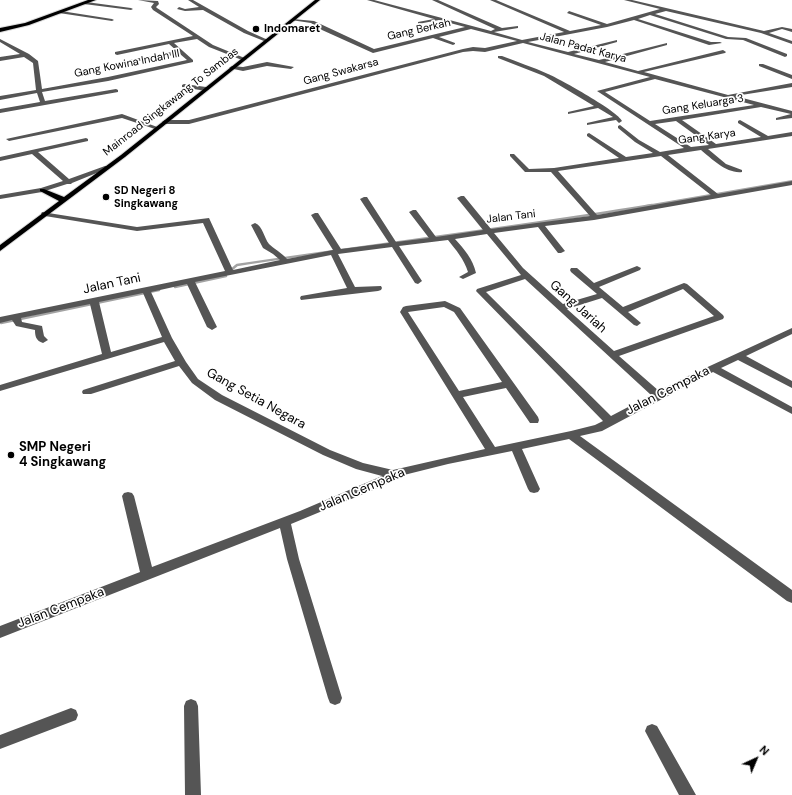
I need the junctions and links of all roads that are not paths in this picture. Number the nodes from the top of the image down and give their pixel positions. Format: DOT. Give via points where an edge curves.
graph roads {
  1 [pos="93,0"];
  2 [pos="140,0"];
  3 [pos="190,0"];
  4 [pos="318,0"];
  5 [pos="369,0"];
  6 [pos="434,0"];
  7 [pos="492,0"];
  8 [pos="626,0"];
  9 [pos="86,3"];
  10 [pos="179,8"];
  11 [pos="206,8"];
  12 [pos="450,8"];
  13 [pos="131,9"];
  14 [pos="666,9"];
  15 [pos="438,10"];
  16 [pos="431,11"];
  17 [pos="61,12"];
  18 [pos="569,12"];
  19 [pos="419,14"];
  20 [pos="651,14"];
  21 [pos="439,19"];
  22 [pos="634,19"];
  23 [pos="112,20"];
  24 [pos="293,20"];
  25 [pos="420,23"];
  26 [pos="607,26"];
  27 [pos="516,27"];
  28 [pos="471,28"];
  29 [pos="0,30"];
  30 [pos="501,30"];
  31 [pos="792,31"];
  32 [pos="488,32"];
  33 [pos="764,32"];
  34 [pos="570,33"];
  35 [pos="198,37"];
  36 [pos="435,37"];
  37 [pos="690,37"];
  38 [pos="682,39"];
  39 [pos="0,40"];
  40 [pos="266,40"];
  41 [pos="523,41"];
  42 [pos="615,41"];
  43 [pos="171,43"];
  44 [pos="720,43"];
  45 [pos="792,43"];
  46 [pos="453,44"];
  47 [pos="666,44"];
  48 [pos="482,50"];
  49 [pos="181,52"];
  50 [pos="723,52"];
  51 [pos="117,53"];
  52 [pos="568,54"];
  53 [pos="27,55"];
  54 [pos="785,55"];
  55 [pos="244,58"];
  56 [pos="0,59"];
  57 [pos="600,62"];
  58 [pos="124,63"];
  59 [pos="761,65"];
  60 [pos="234,68"];
  61 [pos="290,68"];
  62 [pos="640,72"];
  63 [pos="655,77"];
  64 [pos="792,77"];
  65 [pos="792,84"];
  66 [pos="184,86"];
  67 [pos="206,89"];
  68 [pos="39,91"];
  69 [pos="116,91"];
  70 [pos="727,96"];
  71 [pos="0,98"];
  72 [pos="43,103"];
  73 [pos="760,104"];
  74 [pos="600,106"];
  75 [pos="0,111"];
  76 [pos="792,112"];
  77 [pos="570,113"];
  78 [pos="792,116"];
  79 [pos="676,119"];
  80 [pos="778,119"];
  81 [pos="169,122"];
  82 [pos="619,122"];
  83 [pos="740,122"];
  84 [pos="589,124"];
  85 [pos="650,124"];
  86 [pos="157,128"];
  87 [pos="792,134"];
  88 [pos="589,135"];
  89 [pos="767,138"];
  90 [pos="9,139"];
  91 [pos="86,140"];
  92 [pos="715,146"];
  93 [pos="702,148"];
  94 [pos="689,149"];
  95 [pos="34,152"];
  96 [pos="660,154"];
  97 [pos="512,155"];
  98 [pos="0,159"];
  99 [pos="624,159"];
  100 [pos="107,167"];
  101 [pos="554,170"];
  102 [pos="740,171"];
  103 [pos="69,182"];
  104 [pos="792,183"];
  105 [pos="42,190"];
  106 [pos="714,194"];
  107 [pos="0,197"];
  108 [pos="461,198"];
  109 [pos="364,199"];
  110 [pos="64,200"];
  111 [pos="413,212"];
  112 [pos="45,214"];
  113 [pos="315,215"];
  114 [pos="593,216"];
  115 [pos="539,224"];
  116 [pos="255,225"];
  117 [pos="485,230"];
  118 [pos="449,236"];
  119 [pos="432,237"];
  120 [pos="393,242"];
  121 [pos="0,249"];
  122 [pos="561,250"];
  123 [pos="336,252"];
  124 [pos="284,261"];
  125 [pos="637,268"];
  126 [pos="230,270"];
  127 [pos="574,270"];
  128 [pos="526,276"];
  129 [pos="463,277"];
  130 [pos="190,281"];
  131 [pos="418,281"];
  132 [pos="593,286"];
  133 [pos="378,288"];
  134 [pos="352,290"];
  135 [pos="147,293"];
  136 [pos="604,295"];
  137 [pos="304,298"];
  138 [pos="94,304"];
  139 [pos="560,308"];
  140 [pos="622,311"];
  141 [pos="17,319"];
  142 [pos="0,320"];
  143 [pos="637,323"];
  144 [pos="212,327"];
  145 [pos="792,331"];
  146 [pos="167,338"];
  147 [pos="43,340"];
  148 [pos="107,355"];
  149 [pos="612,355"];
  150 [pos="738,356"];
  151 [pos="181,362"];
  152 [pos="713,368"];
  153 [pos="509,384"];
  154 [pos="792,385"];
  155 [pos="0,388"];
  156 [pos="87,392"];
  157 [pos="457,395"];
  158 [pos="659,396"];
  159 [pos="792,411"];
  160 [pos="534,420"];
  161 [pos="610,421"];
  162 [pos="571,435"];
  163 [pos="516,447"];
  164 [pos="492,451"];
  165 [pos="393,474"];
  166 [pos="534,489"];
  167 [pos="128,496"];
  168 [pos="284,521"];
  169 [pos="145,569"];
  170 [pos="792,597"];
  171 [pos="0,632"];
  172 [pos="335,698"];
  173 [pos="191,706"];
  174 [pos="71,715"];
  175 [pos="652,731"];
  176 [pos="0,742"];
  177 [pos="193,795"];
  178 [pos="688,795"];
  1 -- 9 [label="highway"];
  2 -- 35 [label="street" via="157,3 153,8"];
  3 -- 11 [label="street"];
  4 -- 24 [label="main road, Mainroad Singkawang To Sambas"];
  5 -- 19 [label="street, Jalan Padat Karya"];
  6 -- 12 [label="street"];
  7 -- 34 [label="street"];
  8 -- 14 [label="street"];
  9 -- 13 [label="street"];
  9 -- 17 [label="highway"];
  10 -- 11 [label="street"];
  11 -- 40 [label="street" via="246,32"];
  12 -- 15 [label="street"];
  12 -- 30 [label="street"];
  14 -- 20 [label="street, Gang Swakarsa"];
  14 -- 33 [label="street"];
  16 -- 19 [label="street"];
  17 -- 23 [label="street"];
  17 -- 29 [label="highway"];
  18 -- 26 [label="street"];
  19 -- 21 [label="street, Jalan Padat Karya"];
  20 -- 22 [label="street, Gang Swakarsa"];
  20 -- 54 [label="street" via="728,38 744,39"];
  21 -- 25 [label="street"];
  21 -- 28 [label="street, Jalan Padat Karya"];
  22 -- 26 [label="street, Gang Swakarsa"];
  22 -- 37 [label="street"];
  24 -- 36 [label="street, Gang Berkah" via="312,22 377,51"];
  24 -- 40 [label="main road, Mainroad Singkawang To Sambas"];
  26 -- 34 [label="street, Gang Swakarsa"];
  27 -- 30 [label="street"];
  28 -- 32 [label="street, Jalan Padat Karya"];
  28 -- 36 [label="street, Gang Berkah"];
  30 -- 32 [label="street"];
  31 -- 33 [label="street" via="783,28"];
  32 -- 41 [label="street, Jalan Padat Karya"];
  33 -- 45 [label="street"];
  34 -- 41 [label="street, Gang Swakarsa"];
  35 -- 43 [label="street"];
  35 -- 55 [label="street" via="217,48"];
  36 -- 46 [label="street"];
  37 -- 38 [label="street"];
  37 -- 44 [label="street" via="711,44"];
  39 -- 53 [label="street"];
  40 -- 55 [label="main road, Mainroad Singkawang To Sambas"];
  41 -- 48 [label="street, Gang Swakarsa"];
  41 -- 52 [label="street, Jalan Padat Karya"];
  42 -- 52 [label="street"];
  43 -- 49 [label="street, Gang Kowina Indah III"];
  43 -- 51 [label="street"];
  47 -- 57 [label="street"];
  48 -- 74 [label="street" via="546,75"];
  48 -- 81 [label="street, Gang Swakarsa" via="463,51 195,121"];
  49 -- 58 [label="street"];
  49 -- 68 [label="street, Gang Kowina Indah III" via="191,61"];
  50 -- 62 [label="street"];
  52 -- 57 [label="street, Jalan Padat Karya"];
  53 -- 56 [label="street"];
  53 -- 68 [label="street" via="36,62"];
  55 -- 60 [label="main road, Mainroad Singkawang To Sambas"];
  57 -- 62 [label="street, Jalan Padat Karya"];
  59 -- 64 [label="street"];
  60 -- 61 [label="street" via="267,64"];
  60 -- 67 [label="main road, Mainroad Singkawang To Sambas"];
  62 -- 63 [label="street, Jalan Padat Karya"];
  63 -- 70 [label="street, Jalan Padat Karya"];
  63 -- 85 [label="street" via="600,91"];
  65 -- 70 [label="street"];
  66 -- 67 [label="street"];
  67 -- 81 [label="main road, Mainroad Singkawang To Sambas"];
  68 -- 71 [label="street"];
  68 -- 72 [label="street"];
  69 -- 72 [label="street"];
  70 -- 73 [label="street, Jalan Padat Karya"];
  72 -- 75 [label="street"];
  73 -- 76 [label="street, Jalan Padat Karya"];
  73 -- 79 [label="street, Gang Keluarga 3"];
  74 -- 77 [label="street"];
  74 -- 82 [label="street"];
  78 -- 80 [label="street"];
  79 -- 85 [label="street, Gang Keluarga 3"];
  79 -- 92 [label="street"];
  81 -- 86 [label="main road, Mainroad Singkawang To Sambas"];
  82 -- 84 [label="street"];
  82 -- 96 [label="street" via="637,141"];
  83 -- 89 [label="street"];
  85 -- 94 [label="street"];
  86 -- 90 [label="street" via="122,116"];
  86 -- 100 [label="main road, Mainroad Singkawang To Sambas"];
  87 -- 89 [label="street, Gang Karya"];
  88 -- 99 [label="street"];
  89 -- 92 [label="street, Gang Karya"];
  91 -- 95 [label="street"];
  92 -- 93 [label="street, Gang Karya"];
  93 -- 94 [label="street, Gang Karya"];
  93 -- 102 [label="street" via="724,165"];
  94 -- 96 [label="street, Gang Karya"];
  95 -- 98 [label="street"];
  95 -- 103 [label="street"];
  96 -- 99 [label="street, Gang Karya"];
  96 -- 106 [label="street"];
  97 -- 101 [label="street, Gang Karya" via="528,172"];
  99 -- 101 [label="street, Gang Karya"];
  100 -- 103 [label="street, Mainroad Singkawang To Sambas"];
  100 -- 110 [label="main road"];
  101 -- 114 [label="street"];
  103 -- 105 [label="street, Mainroad Singkawang To Sambas"];
  104 -- 106 [label="street, Jalan Tani"];
  105 -- 107 [label="street, Mainroad Singkawang To Sambas"];
  105 -- 110 [label="main road"];
  106 -- 114 [label="street, Jalan Tani"];
  108 -- 117 [label="street, Gang Jariah"];
  109 -- 120 [label="street"];
  110 -- 112 [label="main road"];
  111 -- 119 [label="street"];
  112 -- 121 [label="main road"];
  112 -- 126 [label="street" via="137,229 206,220"];
  113 -- 123 [label="street"];
  114 -- 115 [label="street, Jalan Tani"];
  115 -- 117 [label="street, Jalan Tani"];
  115 -- 122 [label="street"];
  116 -- 124 [label="street" via="266,246"];
  117 -- 118 [label="street, Jalan Tani"];
  117 -- 128 [label="street, Gang Jariah"];
  118 -- 119 [label="street, Jalan Tani"];
  118 -- 129 [label="street" via="470,265 472,273"];
  119 -- 120 [label="street, Jalan Tani"];
  120 -- 123 [label="street, Jalan Tani"];
  120 -- 131 [label="street"];
  123 -- 124 [label="street, Jalan Tani"];
  123 -- 134 [label="street"];
  124 -- 126 [label="street, Jalan Tani"];
  125 -- 132 [label="street"];
  126 -- 130 [label="street, Jalan Tani"];
  127 -- 132 [label="street"];
  128 -- 139 [label="street, Gang Jariah"];
  128 -- 161 [label="street" via="480,291"];
  130 -- 135 [label="street, Jalan Tani"];
  130 -- 144 [label="street"];
  132 -- 136 [label="street"];
  133 -- 134 [label="street"];
  134 -- 137 [label="street"];
  135 -- 138 [label="street, Jalan Tani"];
  135 -- 146 [label="street, Gang Setia Negara"];
  136 -- 139 [label="street"];
  136 -- 140 [label="street"];
  138 -- 141 [label="street, Jalan Tani"];
  138 -- 148 [label="street"];
  139 -- 149 [label="street, Gang Jariah"];
  140 -- 143 [label="street"];
  140 -- 149 [label="street" via="684,286 720,317"];
  141 -- 142 [label="street, Jalan Tani"];
  141 -- 147 [label="street" via="23,326 39,328"];
  145 -- 150 [label="street, Jalan Cempaka"];
  146 -- 148 [label="street"];
  146 -- 151 [label="street, Gang Setia Negara"];
  148 -- 155 [label="street"];
  149 -- 158 [label="street, Gang Jariah"];
  150 -- 152 [label="street, Jalan Cempaka"];
  150 -- 154 [label="street"];
  151 -- 156 [label="street"];
  151 -- 165 [label="street, Gang Setia Negara" via="200,386 244,410 354,464"];
  152 -- 158 [label="street, Jalan Cempaka"];
  152 -- 159 [label="street"];
  153 -- 157 [label="street"];
  153 -- 157 [label="street" via="457,310 445,304 406,309 404,312"];
  153 -- 160 [label="street"];
  157 -- 164 [label="street"];
  158 -- 161 [label="street, Jalan Cempaka"];
  161 -- 162 [label="street, Jalan Cempaka" via="598,428"];
  162 -- 163 [label="street, Jalan Cempaka"];
  162 -- 170 [label="street"];
  163 -- 164 [label="street, Jalan Cempaka"];
  163 -- 166 [label="street"];
  164 -- 165 [label="street, Jalan Cempaka"];
  165 -- 168 [label="street, Jalan Cempaka" via="381,482"];
  167 -- 169 [label="street"];
  168 -- 169 [label="street, Jalan Cempaka"];
  168 -- 172 [label="street"];
  169 -- 171 [label="street, Jalan Cempaka"];
  173 -- 177 [label="street"];
  174 -- 176 [label="street"];
  175 -- 178 [label="street"];
}
